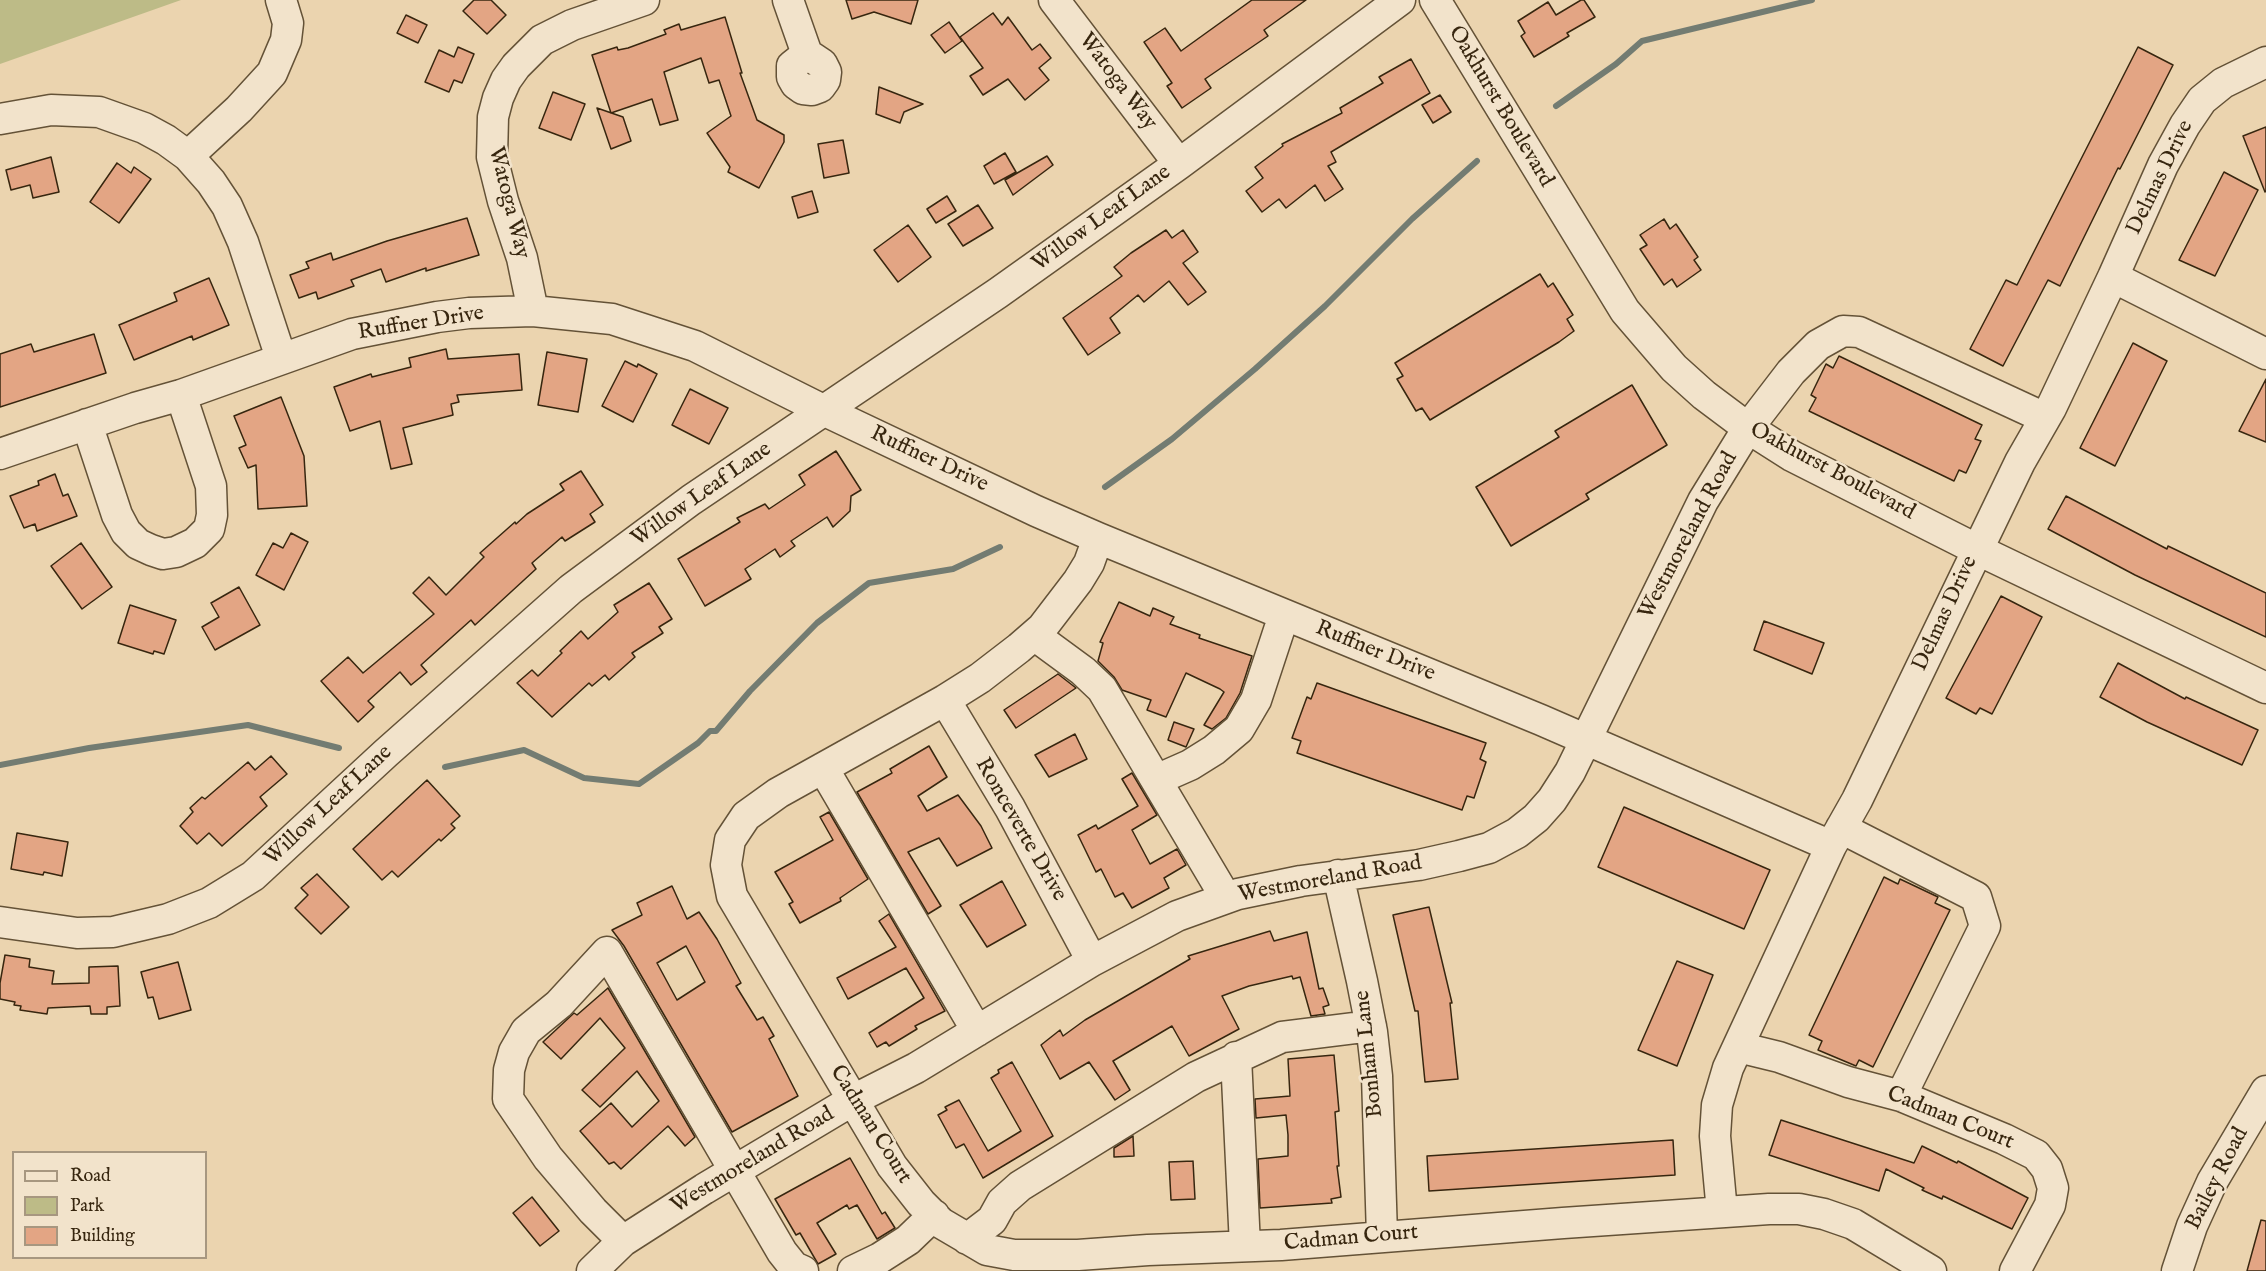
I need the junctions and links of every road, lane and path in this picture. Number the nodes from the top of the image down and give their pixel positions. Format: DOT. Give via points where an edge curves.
graph roads {
  1 [pos="281,0"];
  2 [pos="644,0"];
  3 [pos="788,0"];
  4 [pos="1054,0"];
  5 [pos="1400,0"];
  6 [pos="1435,0"];
  7 [pos="807,54"];
  8 [pos="2266,62"];
  9 [pos="0,119"];
  10 [pos="189,156"];
  11 [pos="1179,164"];
  12 [pos="2113,277"];
  13 [pos="533,311"];
  14 [pos="2266,354"];
  15 [pos="281,358"];
  16 [pos="181,395"];
  17 [pos="823,410"];
  18 [pos="2045,418"];
  19 [pos="87,424"];
  20 [pos="1748,428"];
  21 [pos="0,454"];
  22 [pos="1098,538"];
  23 [pos="1976,549"];
  24 [pos="1284,615"];
  25 [pos="1034,635"];
  26 [pos="2266,688"];
  27 [pos="945,700"];
  28 [pos="1585,741"];
  29 [pos="823,768"];
  30 [pos="1156,780"];
  31 [pos="1836,837"];
  32 [pos="1338,875"];
  33 [pos="1226,898"];
  34 [pos="0,922"];
  35 [pos="1092,961"];
  36 [pos="1371,1026"];
  37 [pos="977,1031"];
  38 [pos="1738,1047"];
  39 [pos="1236,1057"];
  40 [pos="2266,1091"];
  41 [pos="1901,1096"];
  42 [pos="854,1100"];
  43 [pos="735,1171"];
  44 [pos="1722,1212"];
  45 [pos="933,1215"];
  46 [pos="1382,1236"];
  47 [pos="967,1239"];
  48 [pos="623,1241"];
  49 [pos="1245,1246"];
  50 [pos="592,1271"];
  51 [pos="803,1271"];
  52 [pos="853,1271"];
  53 [pos="1931,1271"];
  54 [pos="2015,1271"];
  55 [pos="2177,1271"];
  1 -- 10 [label="street" via="288,23 286,40 272,73"];
  2 -- 13 [label="street, Watoga Way" via="572,25 542,40 516,66 498,99 493,117 492,157 522,258"];
  3 -- 7 [label="street"];
  4 -- 11 [label="street, Watoga Way"];
  5 -- 11 [label="street, Willow Leaf Lane"];
  6 -- 20 [label="street, Oakhurst Boulevard" via="1625,312 1674,368"];
  8 -- 12 [label="street, Delmas Drive" via="2223,83 2202,100 2163,165"];
  9 -- 10 [label="street" via="51,110 99,112 144,128"];
  10 -- 15 [label="street" via="227,206 243,242"];
  11 -- 17 [label="street, Willow Leaf Lane" via="998,293"];
  12 -- 14 [label="street"];
  12 -- 18 [label="street, Delmas Drive"];
  13 -- 15 [label="street, Ruffner Drive" via="437,317 352,334"];
  13 -- 17 [label="street, Ruffner Drive" via="612,318 695,346"];
  15 -- 16 [label="street, Ruffner Drive"];
  16 -- 19 [label="street, Ruffner Drive"];
  16 -- 19 [label="street" via="211,486 212,515 209,529 195,543 176,552 163,554 151,550 126,532"];
  17 -- 22 [label="street, Ruffner Drive"];
  17 -- 34 [label="street, Willow Leaf Lane" via="682,507 571,590 253,876 209,903 168,919 113,932 77,933"];
  18 -- 20 [label="street, Westmoreland Road" via="1860,332 1843,331 1818,345 1791,372"];
  18 -- 23 [label="street, Delmas Drive"];
  19 -- 21 [label="street, Ruffner Drive"];
  20 -- 23 [label="street, Oakhurst Boulevard" via="1792,456"];
  20 -- 28 [label="street, Westmoreland Road" via="1703,501"];
  22 -- 24 [label="street, Ruffner Drive"];
  22 -- 25 [label="street, Cadman Court" via="1078,581"];
  23 -- 26 [label="street, Oakhurst Boulevard"];
  23 -- 31 [label="street, Delmas Drive"];
  24 -- 28 [label="street, Ruffner Drive"];
  24 -- 30 [label="street" via="1256,700 1239,729 1198,760"];
  25 -- 27 [label="street, Cadman Court"];
  25 -- 30 [label="street" via="1102,689"];
  27 -- 29 [label="street, Cadman Court"];
  27 -- 35 [label="street, Ronceverte Drive" via="1010,808"];
  28 -- 31 [label="street, Ruffner Drive"];
  28 -- 32 [label="street, Westmoreland Road" via="1552,800 1536,818 1508,838 1489,848 1419,865"];
  29 -- 37 [label="street"];
  29 -- 42 [label="street, Cadman Court" via="746,816 730,840 726,865 732,896"];
  30 -- 33 [label="street"];
  31 -- 38 [label="street, Delmas Drive"];
  31 -- 41 [label="street, Ruffner Drive" via="1976,897 1985,926"];
  32 -- 33 [label="street, Westmoreland Road"];
  32 -- 36 [label="street, Bonham Lane"];
  33 -- 35 [label="street, Westmoreland Road" via="1177,916"];
  35 -- 37 [label="street, Westmoreland Road"];
  36 -- 39 [label="street" via="1282,1037"];
  36 -- 46 [label="street, Bonham Lane" via="1377,1076"];
  37 -- 42 [label="street, Westmoreland Road"];
  38 -- 41 [label="street, Cadman Court"];
  38 -- 44 [label="street, Delmas Drive" via="1718,1105 1715,1136"];
  39 -- 47 [label="street" via="1196,1077 1020,1186 1002,1202 992,1220"];
  39 -- 49 [label="street"];
  40 -- 55 [label="street, Bailey Road" via="2212,1182"];
  41 -- 54 [label="street, Cadman Court" via="2012,1143 2036,1155 2047,1169 2053,1188 2050,1205"];
  42 -- 43 [label="street, Westmoreland Road"];
  42 -- 45 [label="street, Cadman Court" via="892,1166"];
  43 -- 48 [label="street, Westmoreland Road"];
  43 -- 48 [label="street" via="607,952 560,1004 526,1031 509,1070 508,1099 548,1158"];
  43 -- 51 [label="street" via="782,1252 794,1267"];
  44 -- 46 [label="street, Cadman Court"];
  44 -- 53 [label="street, Cadman Court" via="1799,1209 1824,1214 1853,1224"];
  45 -- 47 [label="street, Cadman Court"];
  45 -- 52 [label="street" via="908,1240"];
  46 -- 49 [label="street, Cadman Court"];
  47 -- 49 [label="street, Cadman Court" via="987,1250 1014,1255"];
  48 -- 50 [label="street, Westmoreland Road"];
}
